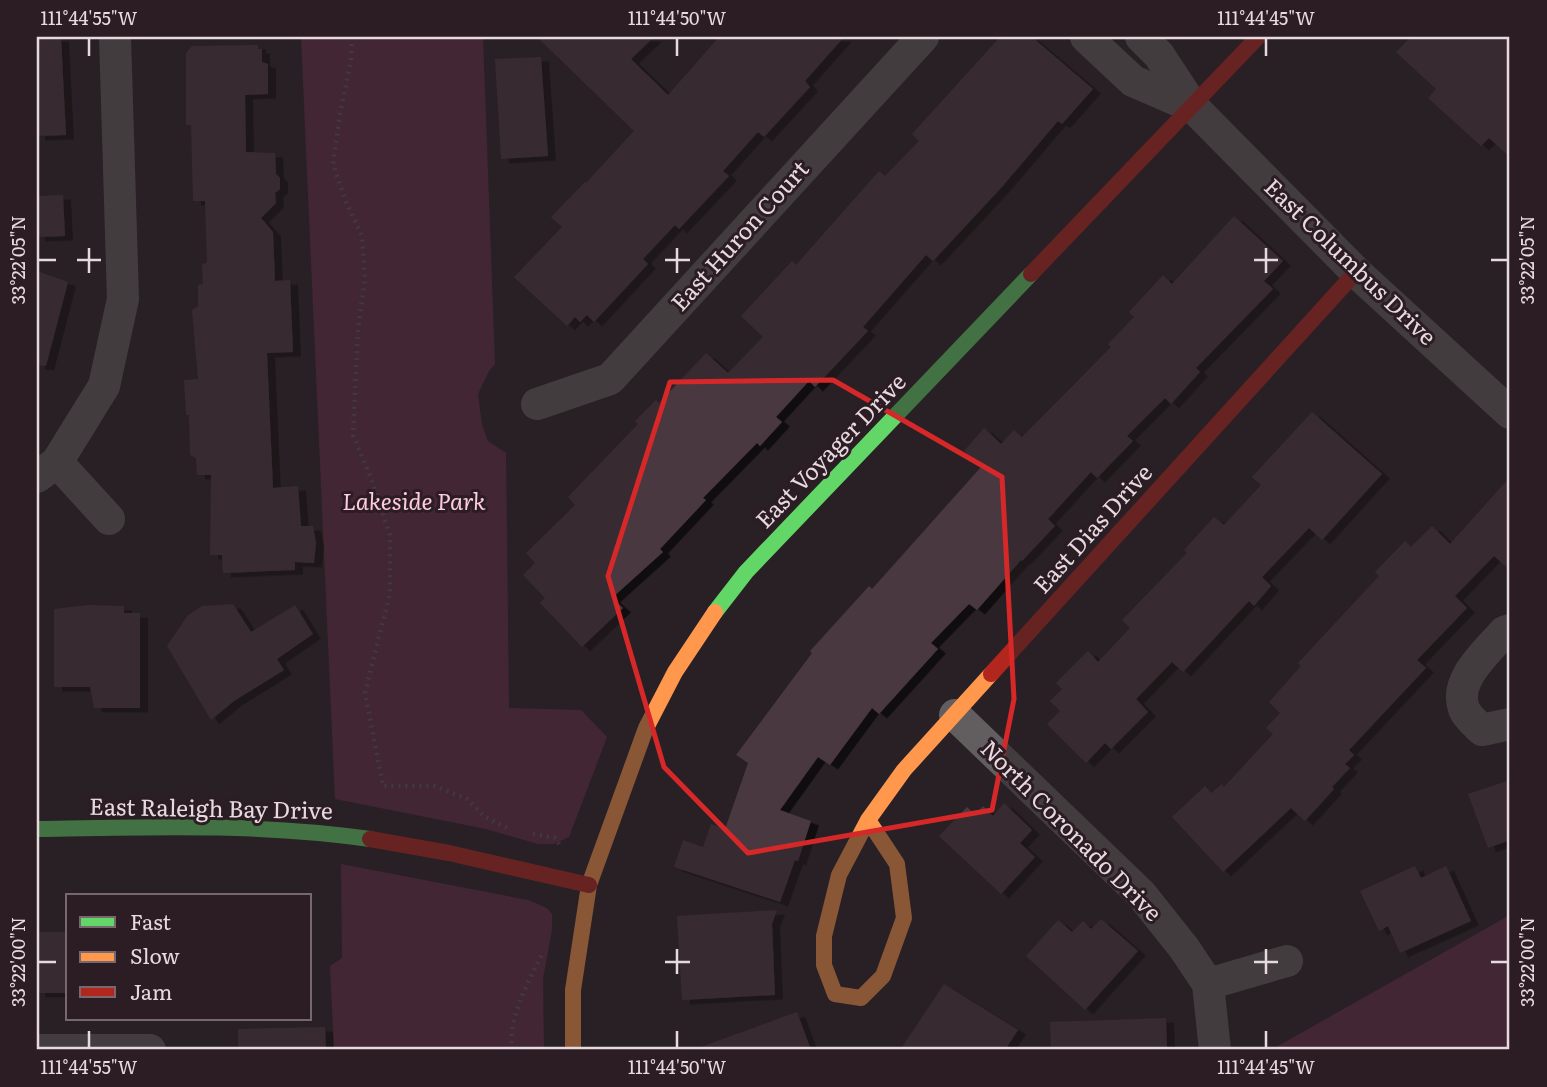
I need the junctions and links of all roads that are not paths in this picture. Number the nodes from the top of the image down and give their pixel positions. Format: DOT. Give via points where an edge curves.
graph roads {
  1 [pos="115,37"];
  2 [pos="923,37"];
  3 [pos="1086,37"];
  4 [pos="1141,37"];
  5 [pos="1258,37"];
  6 [pos="1193,107"];
  7 [pos="1356,272"];
  8 [pos="537,404"];
  9 [pos="1510,413"];
  10 [pos="47,470"];
  11 [pos="109,519"];
  12 [pos="1510,630"];
  13 [pos="955,715"];
  14 [pos="1510,724"];
  15 [pos="868,820"];
  16 [pos="37,829"];
  17 [pos="589,885"];
  18 [pos="1287,961"];
  19 [pos="1208,984"];
  20 [pos="37,1050"];
  21 [pos="150,1050"];
  22 [pos="573,1050"];
  23 [pos="1215,1050"];
  1 -- 10 [label="street" via="123,299 104,386"];
  2 -- 8 [label="street, East Huron Court" via="610,379"];
  3 -- 6 [label="street, East Columbus Drive" via="1133,81"];
  4 -- 6 [label="street, East Columbus Drive" via="1159,55"];
  5 -- 6 [label="street, East Voyager Drive"];
  6 -- 7 [label="street, East Columbus Drive"];
  6 -- 17 [label="street, East Voyager Drive" via="746,572 706,623 646,728"];
  7 -- 9 [label="street, East Columbus Drive"];
  7 -- 13 [label="street, East Dias Drive"];
  10 -- 11 [label="street"];
  12 -- 14 [label="street" via="1475,665 1460,693 1464,712 1482,730"];
  13 -- 15 [label="street, East Dias Drive" via="904,770"];
  13 -- 19 [label="street, North Coronado Drive" via="1141,894"];
  15 -- 15 [label="street, East Dias Drive" via="839,875 824,936 824,965 835,994 861,998 883,976 904,918 897,863"];
  16 -- 17 [label="street, East Raleigh Bay Drive" via="306,831 415,846"];
  17 -- 22 [label="street, East Voyager Drive" via="573,990"];
  18 -- 19 [label="street"];
  19 -- 23 [label="street, North Coronado Drive"];
  20 -- 21 [label="street"];
}
